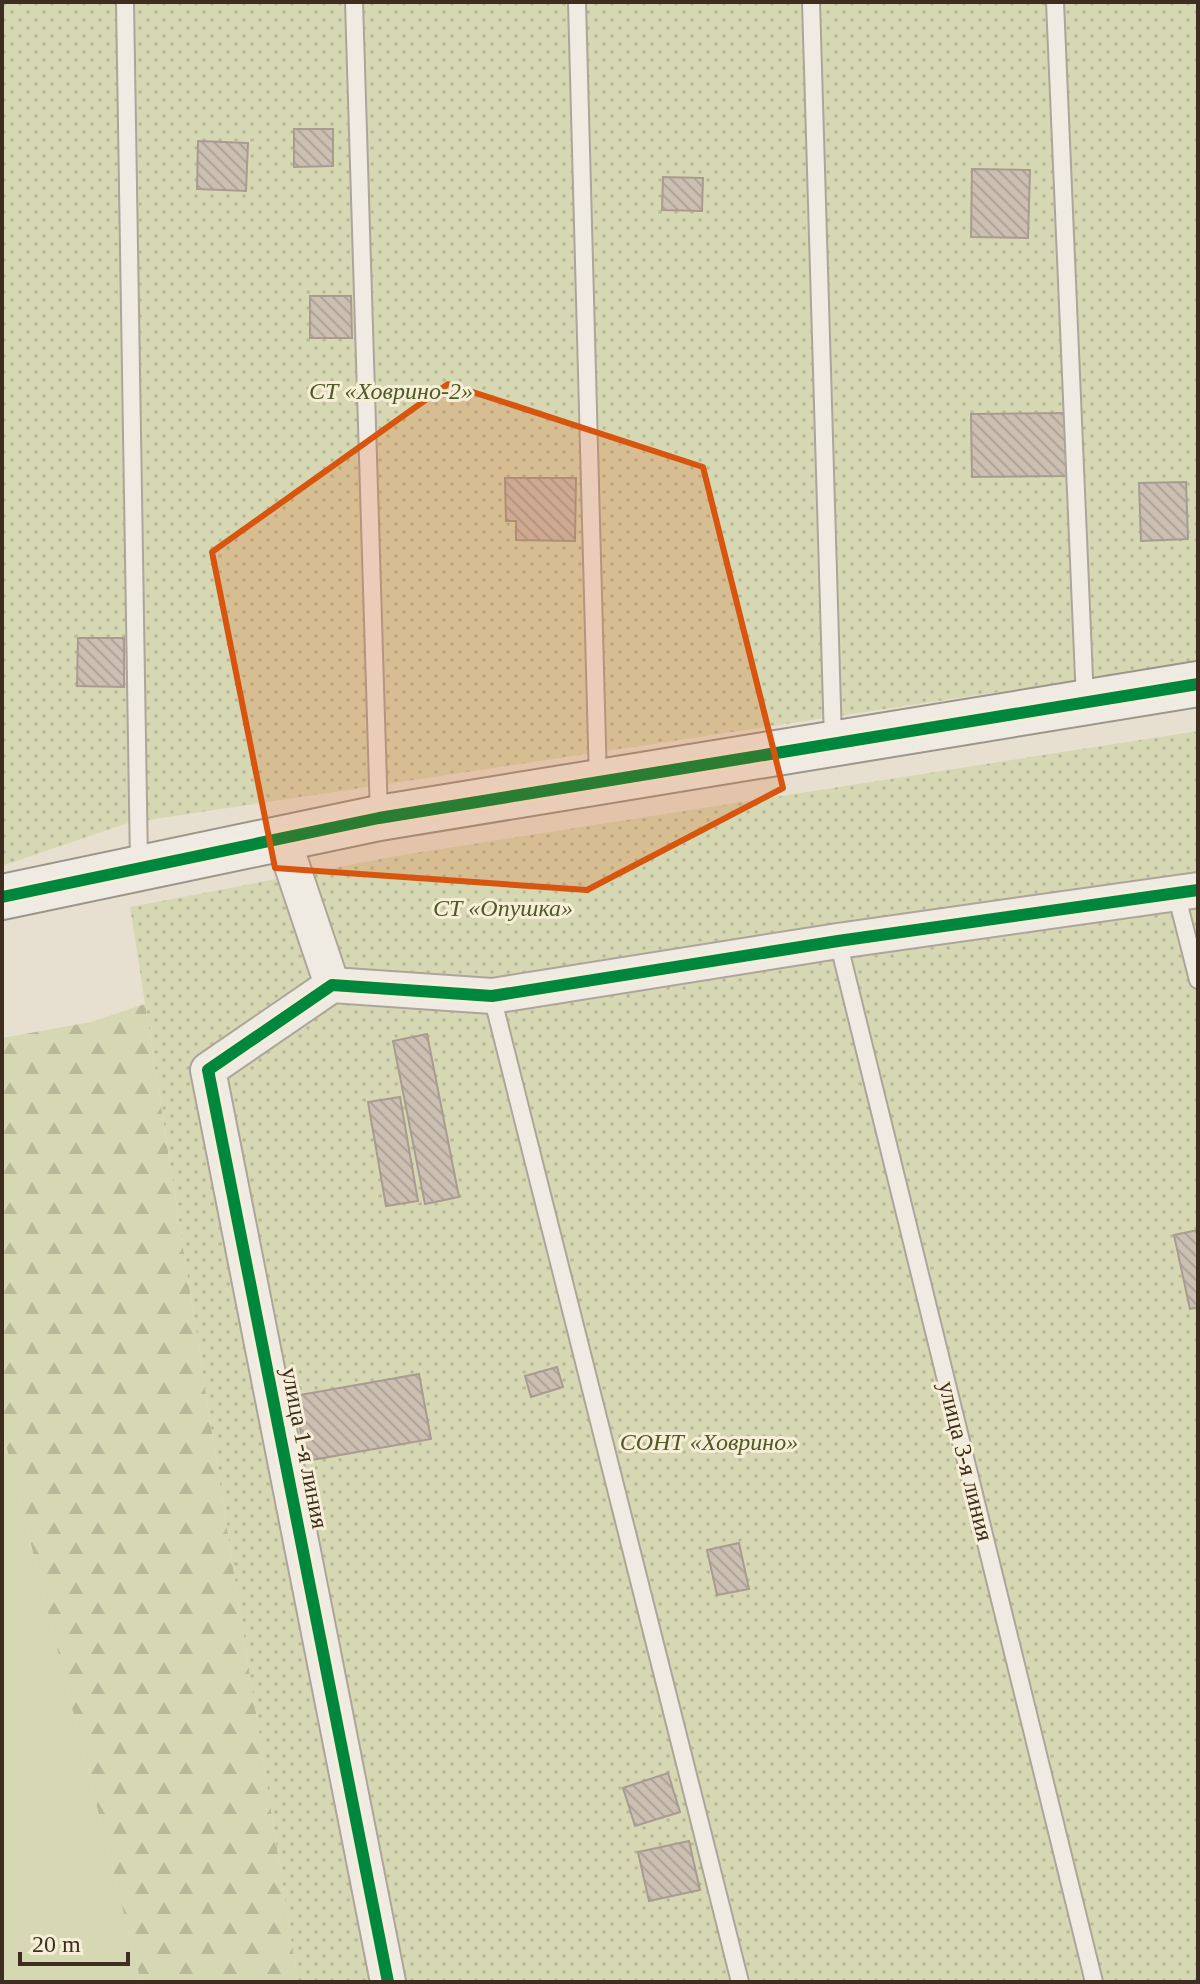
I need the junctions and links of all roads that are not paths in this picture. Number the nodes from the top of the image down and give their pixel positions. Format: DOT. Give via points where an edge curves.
graph roads {
  1 [pos="125,2"];
  2 [pos="354,2"];
  3 [pos="577,2"];
  4 [pos="811,2"];
  5 [pos="1055,2"];
  6 [pos="1198,684"];
  7 [pos="1085,702"];
  8 [pos="833,744"];
  9 [pos="598,782"];
  10 [pos="379,818"];
  11 [pos="283,839"];
  12 [pos="139,869"];
  13 [pos="1187,891"];
  14 [pos="2,897"];
  15 [pos="838,941"];
  16 [pos="1198,980"];
  17 [pos="332,985"];
  18 [pos="492,996"];
  19 [pos="388,1982"];
  20 [pos="740,1982"];
  21 [pos="1094,1982"];
  1 -- 12 [label="lane"];
  2 -- 10 [label="lane"];
  3 -- 9 [label="lane"];
  4 -- 8 [label="lane"];
  5 -- 7 [label="lane"];
  6 -- 7 [label="street"];
  7 -- 8 [label="street"];
  8 -- 9 [label="street"];
  9 -- 10 [label="street"];
  10 -- 11 [label="street"];
  11 -- 12 [label="street"];
  11 -- 17 [label="street"];
  12 -- 14 [label="street"];
  13 -- 15 [label="street"];
  13 -- 16 [label="lane"];
  15 -- 18 [label="street"];
  15 -- 21 [label="lane, улица 3-я линия"];
  17 -- 18 [label="street"];
  17 -- 19 [label="street, улица 1-я линия" via="208,1070"];
  18 -- 20 [label="lane"];
}
